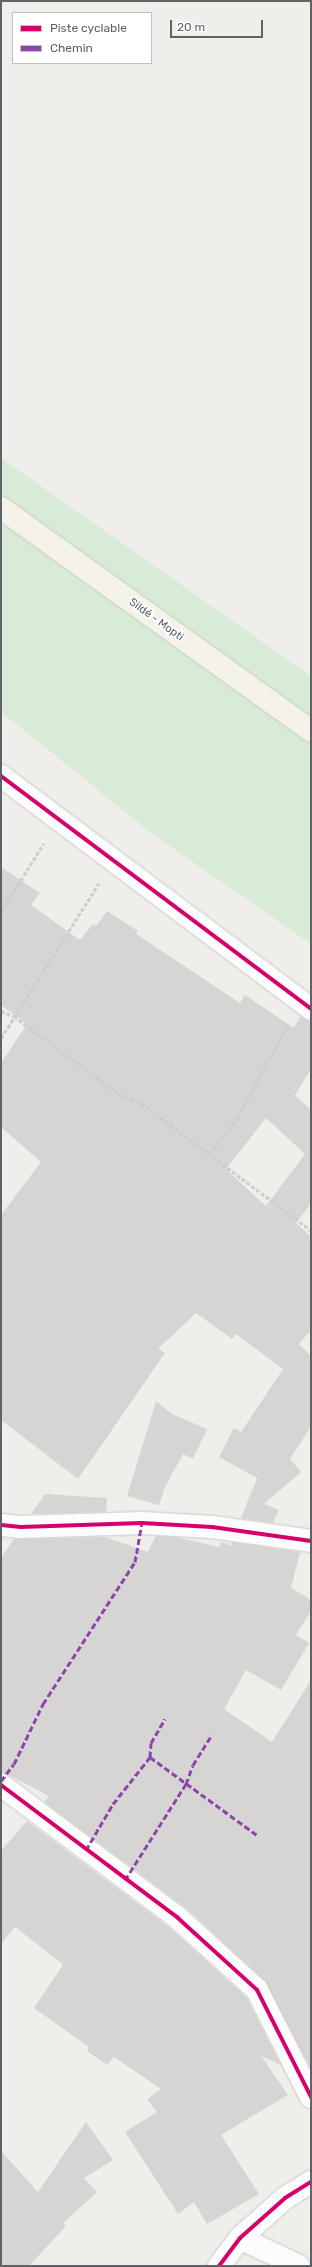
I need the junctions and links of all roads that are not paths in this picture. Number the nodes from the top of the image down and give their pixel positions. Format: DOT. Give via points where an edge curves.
graph roads {
  1 [pos="1,508"];
  2 [pos="311,731"];
  3 [pos="1,776"];
  4 [pos="306,1006"];
  5 [pos="1,1525"];
  6 [pos="311,1541"];
  7 [pos="1,1785"];
  8 [pos="311,2097"];
  9 [pos="311,2182"];
  10 [pos="240,2238"];
  11 [pos="220,2266"];
  12 [pos="299,2266"];
  1 -- 2 [label="main road, Sildé - Mopti"];
  3 -- 4 [label="street"];
  5 -- 6 [label="street" via="212,1526"];
  7 -- 8 [label="street" via="178,1918 257,1990"];
  9 -- 10 [label="street" via="285,2198"];
  10 -- 11 [label="street"];
  10 -- 12 [label="street"];
}
